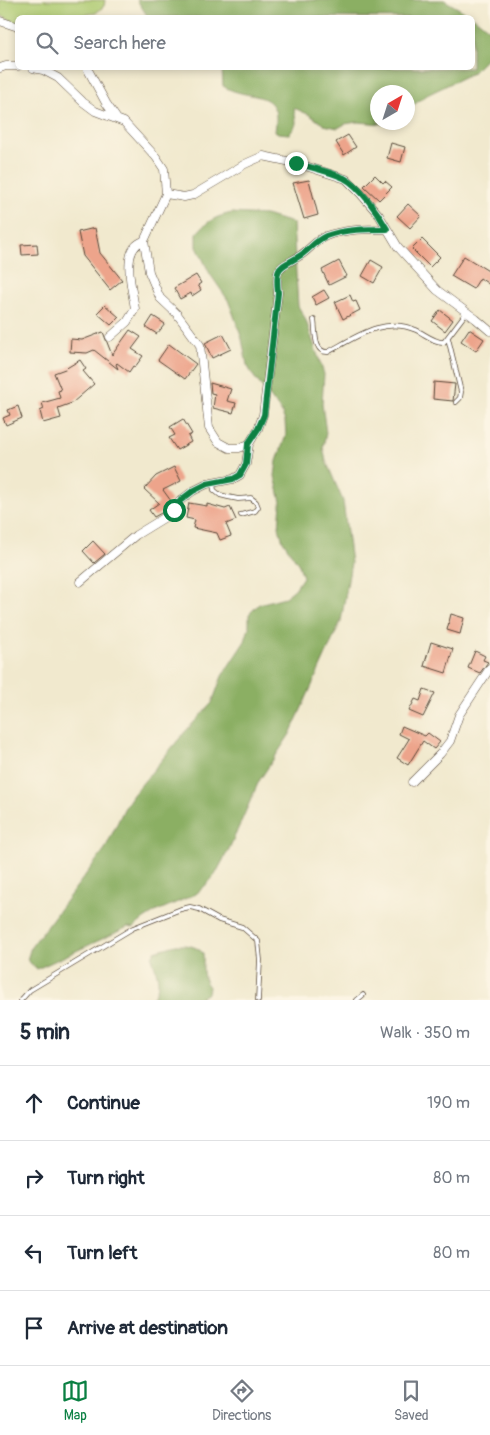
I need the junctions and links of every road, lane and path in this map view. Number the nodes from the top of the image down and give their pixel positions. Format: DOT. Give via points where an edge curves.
graph roads {
  1 [pos="0,21"];
  2 [pos="15,26"];
  3 [pos="15,66"];
  4 [pos="0,68"];
  5 [pos="43,70"];
  6 [pos="87,70"];
  7 [pos="117,119"];
  8 [pos="166,194"];
  9 [pos="387,229"];
  10 [pos="144,241"];
  11 [pos="467,312"];
  12 [pos="314,320"];
  13 [pos="490,331"];
  14 [pos="110,337"];
  15 [pos="448,338"];
  16 [pos="456,402"];
  17 [pos="248,444"];
  18 [pos="214,482"];
  19 [pos="240,515"];
  20 [pos="80,582"];
  21 [pos="490,668"];
  22 [pos="412,782"];
  23 [pos="363,995"];
  24 [pos="21,1000"];
  25 [pos="258,1000"];
  26 [pos="357,1000"];
  1 -- 2 [label="street"];
  3 -- 4 [label="street"];
  5 -- 7 [label="street" via="58,78 95,111"];
  6 -- 7 [label="street"];
  7 -- 8 [label="street" via="133,131 164,169"];
  8 -- 9 [label="street" via="193,195 263,156 277,158 346,179 379,215"];
  8 -- 10 [label="street"];
  9 -- 11 [label="street" via="398,248 437,290"];
  9 -- 17 [label="street" via="354,230 326,236 279,269 264,415"];
  10 -- 14 [label="street" via="134,248 130,261 135,309 127,322"];
  10 -- 17 [label="street" via="149,272 160,298 177,314 200,345 209,428 218,442 229,448"];
  11 -- 13 [label="street"];
  11 -- 15 [label="lane"];
  12 -- 15 [label="lane" via="317,345 323,352 372,328 386,325 413,328 440,342"];
  15 -- 16 [label="lane" via="462,392"];
  17 -- 18 [label="street" via="246,464 240,475"];
  18 -- 19 [label="lane" via="214,490 220,495 251,498 256,502 258,507 255,511"];
  18 -- 20 [label="street" via="193,491 167,516 136,535"];
  21 -- 22 [label="street" via="459,715 450,741"];
  23 -- 26 [label="lane"];
  24 -- 25 [label="lane" via="30,990 133,928 190,907 242,927 258,941"];
}
